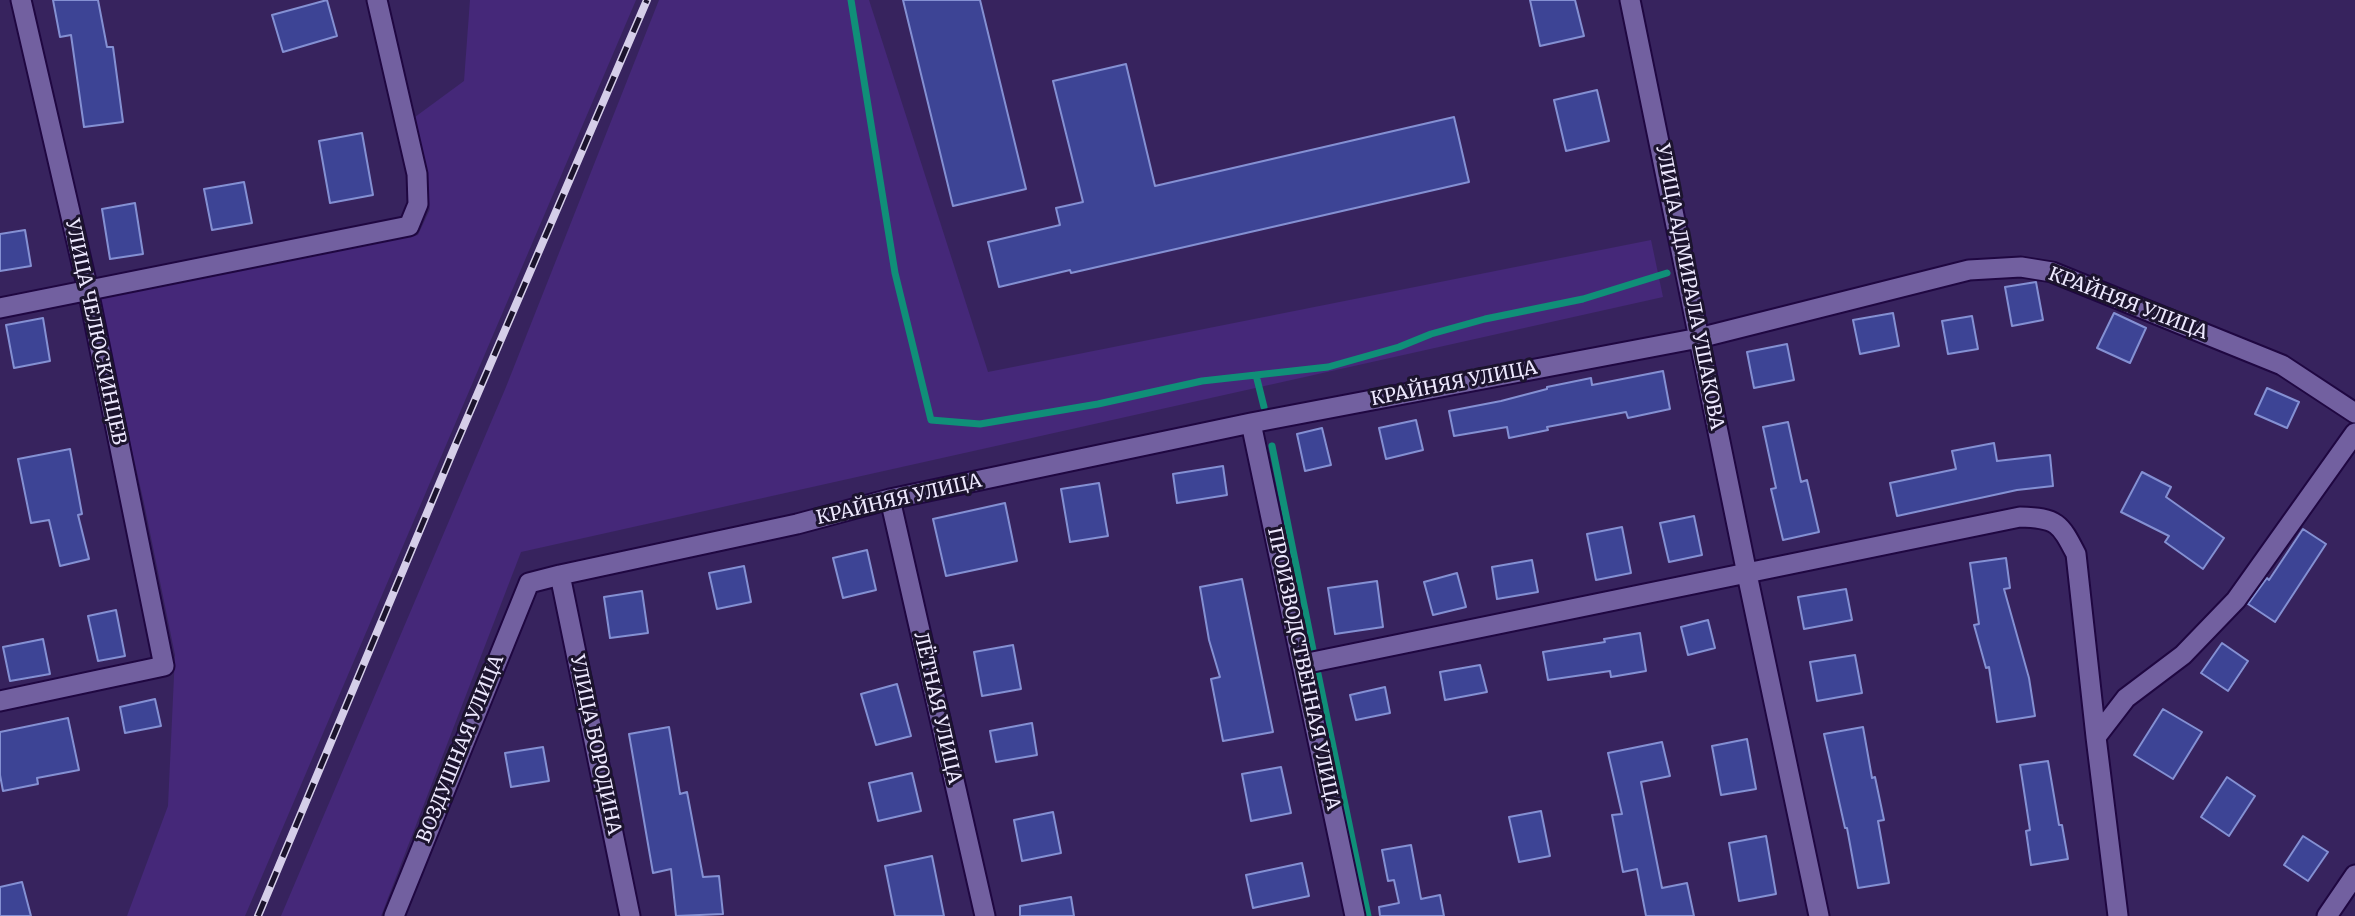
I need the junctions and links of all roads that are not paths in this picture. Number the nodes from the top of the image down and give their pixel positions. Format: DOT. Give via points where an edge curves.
graph roads {
  1 [pos="21,0"];
  2 [pos="377,0"];
  3 [pos="1630,0"];
  4 [pos="88,290"];
  5 [pos="0,308"];
  6 [pos="1699,338"];
  7 [pos="2355,413"];
  8 [pos="1251,423"];
  9 [pos="2355,433"];
  10 [pos="890,499"];
  11 [pos="560,575"];
  12 [pos="1747,575"];
  13 [pos="529,583"];
  14 [pos="1303,664"];
  15 [pos="0,701"];
  16 [pos="2096,737"];
  17 [pos="2355,875"];
  18 [pos="394,916"];
  19 [pos="630,916"];
  20 [pos="985,916"];
  21 [pos="1355,916"];
  22 [pos="1819,916"];
  23 [pos="2118,916"];
  24 [pos="2327,916"];
  1 -- 4 [label="street, УЛИЦА ЧЕЛЮСКИНЦЕВ"];
  2 -- 4 [label="street" via="416,174 418,204 409,226"];
  3 -- 6 [label="street, УЛИЦА АДМИРАЛА УШАКОВА"];
  4 -- 5 [label="street"];
  4 -- 15 [label="street, УЛИЦА ЧЕЛЮСКИНЦЕВ" via="164,666"];
  6 -- 7 [label="street, КРАЙНЯЯ УЛИЦА" via="1969,270 2021,268 2052,272 2282,365"];
  6 -- 8 [label="street, КРАЙНЯЯ УЛИЦА"];
  6 -- 12 [label="street, УЛИЦА АДМИРАЛА УШАКОВА"];
  8 -- 10 [label="street, КРАЙНЯЯ УЛИЦА"];
  8 -- 14 [label="street, ПРОИЗВОДСТВЕННАЯ УЛИЦА"];
  9 -- 16 [label="street" via="2236,600 2183,655 2126,698"];
  10 -- 11 [label="street, КРАЙНЯЯ УЛИЦА"];
  10 -- 20 [label="street, ЛЁТНАЯ УЛИЦА"];
  11 -- 13 [label="street, КРАЙНЯЯ УЛИЦА"];
  11 -- 19 [label="street, УЛИЦА БОРОДИНА"];
  12 -- 14 [label="street"];
  12 -- 16 [label="street" via="2020,517 2042,517 2063,529 2076,555"];
  12 -- 22 [label="street, УЛИЦА АДМИРАЛА УШАКОВА"];
  13 -- 18 [label="street, ВОЗДУШНАЯ УЛИЦА"];
  14 -- 21 [label="street, ПРОИЗВОДСТВЕННАЯ УЛИЦА"];
  16 -- 23 [label="street"];
  17 -- 24 [label="street"];
}
